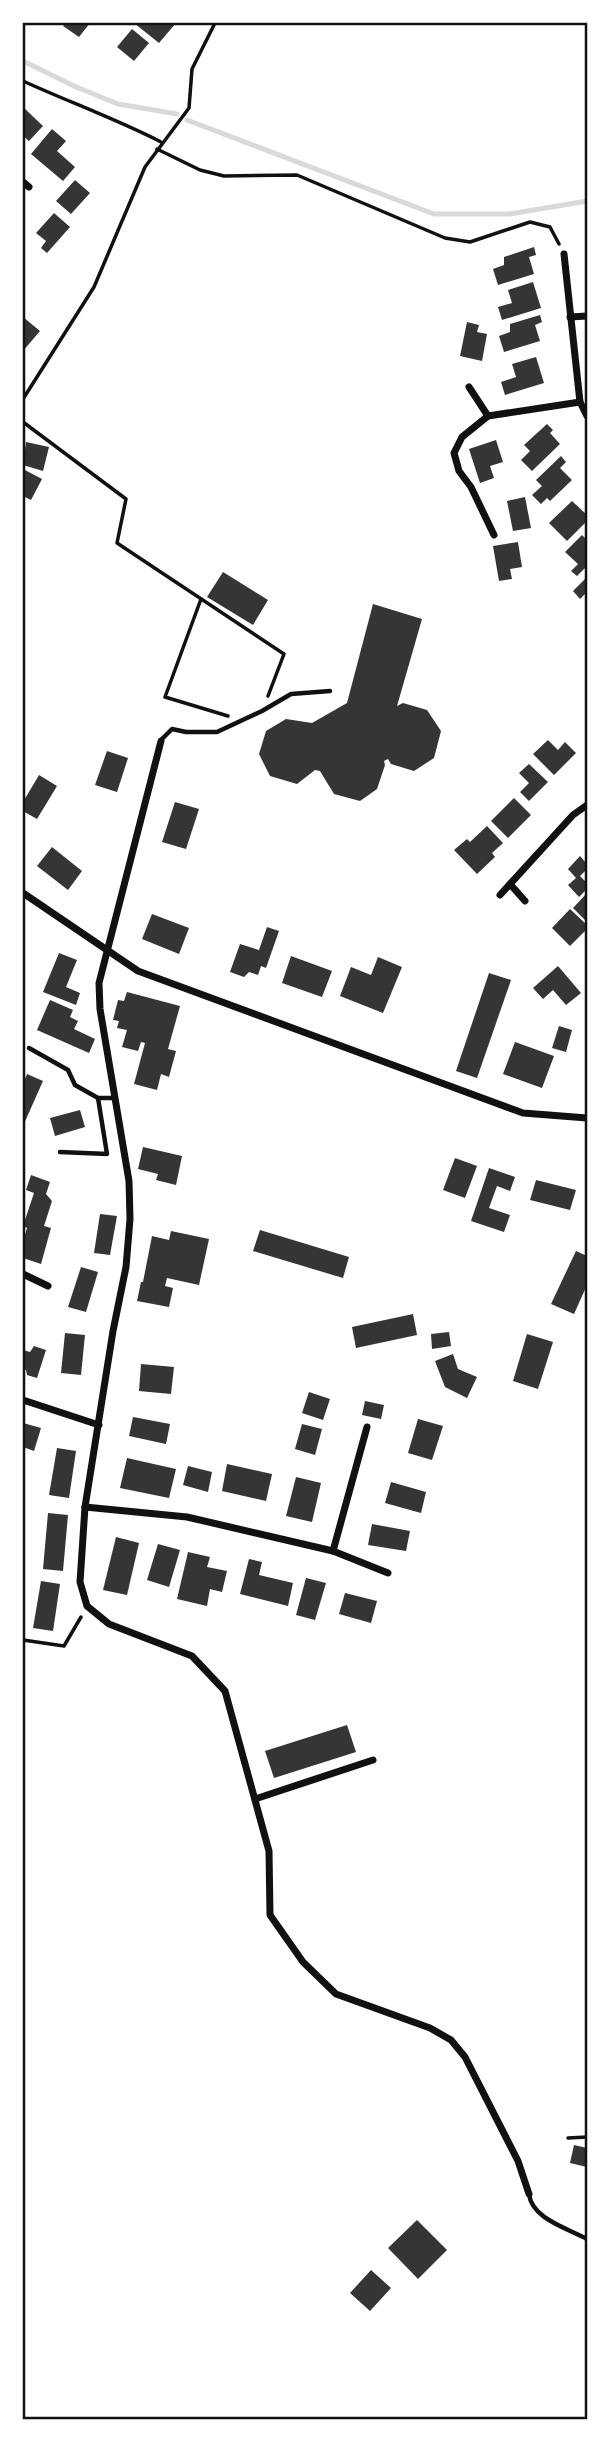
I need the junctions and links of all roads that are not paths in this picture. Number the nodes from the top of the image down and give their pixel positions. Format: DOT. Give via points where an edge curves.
graph roads {
  1 [pos="564,254"];
  2 [pos="587,316"];
  3 [pos="570,317"];
  4 [pos="469,387"];
  5 [pos="580,402"];
  6 [pos="488,416"];
  7 [pos="587,416"];
  8 [pos="494,535"];
  9 [pos="330,691"];
  10 [pos="161,741"];
  11 [pos="587,806"];
  12 [pos="510,884"];
  13 [pos="23,893"];
  14 [pos="500,895"];
  15 [pos="525,901"];
  16 [pos="106,948"];
  17 [pos="29,1048"];
  18 [pos="98,1098"];
  19 [pos="114,1098"];
  20 [pos="587,1118"];
  21 [pos="60,1152"];
  22 [pos="23,1274"];
  23 [pos="48,1286"];
  24 [pos="23,1400"];
  25 [pos="99,1424"];
  26 [pos="367,1427"];
  27 [pos="85,1507"];
  28 [pos="333,1551"];
  29 [pos="388,1573"];
  30 [pos="373,1760"];
  31 [pos="255,1799"];
  32 [pos="530,2193"];
  33 [pos="587,2239"];
  1 -- 3 [label="street"];
  2 -- 3 [label="street"];
  3 -- 5 [label="street"];
  4 -- 6 [label="street"];
  5 -- 6 [label="street"];
  5 -- 7 [label="street"];
  6 -- 8 [label="street" via="462,437 454,453"];
  9 -- 10 [label="lane" via="290,694 217,732 172,729"];
  10 -- 16 [label="street"];
  11 -- 12 [label="street" via="573,815"];
  12 -- 14 [label="street"];
  12 -- 15 [label="street"];
  13 -- 16 [label="street"];
  16 -- 19 [label="street" via="99,983 100,1009"];
  16 -- 20 [label="street" via="138,971 523,1113"];
  17 -- 18 [label="lane" via="68,1070 75,1084"];
  18 -- 19 [label="lane"];
  18 -- 21 [label="lane" via="107,1154"];
  19 -- 25 [label="street" via="129,1181 130,1219"];
  22 -- 23 [label="street"];
  24 -- 25 [label="street"];
  25 -- 27 [label="street"];
  26 -- 28 [label="street"];
  27 -- 28 [label="street" via="187,1517"];
  27 -- 31 [label="street" via="80,1582 88,1606 108,1624 192,1656 225,1691"];
  28 -- 29 [label="street"];
  30 -- 31 [label="street"];
  31 -- 32 [label="street" via="269,1851 271,1915 303,1962 336,1994 451,2039 465,2057"];
  32 -- 33 [label="lane" via="531,2204 542,2215"];
}
